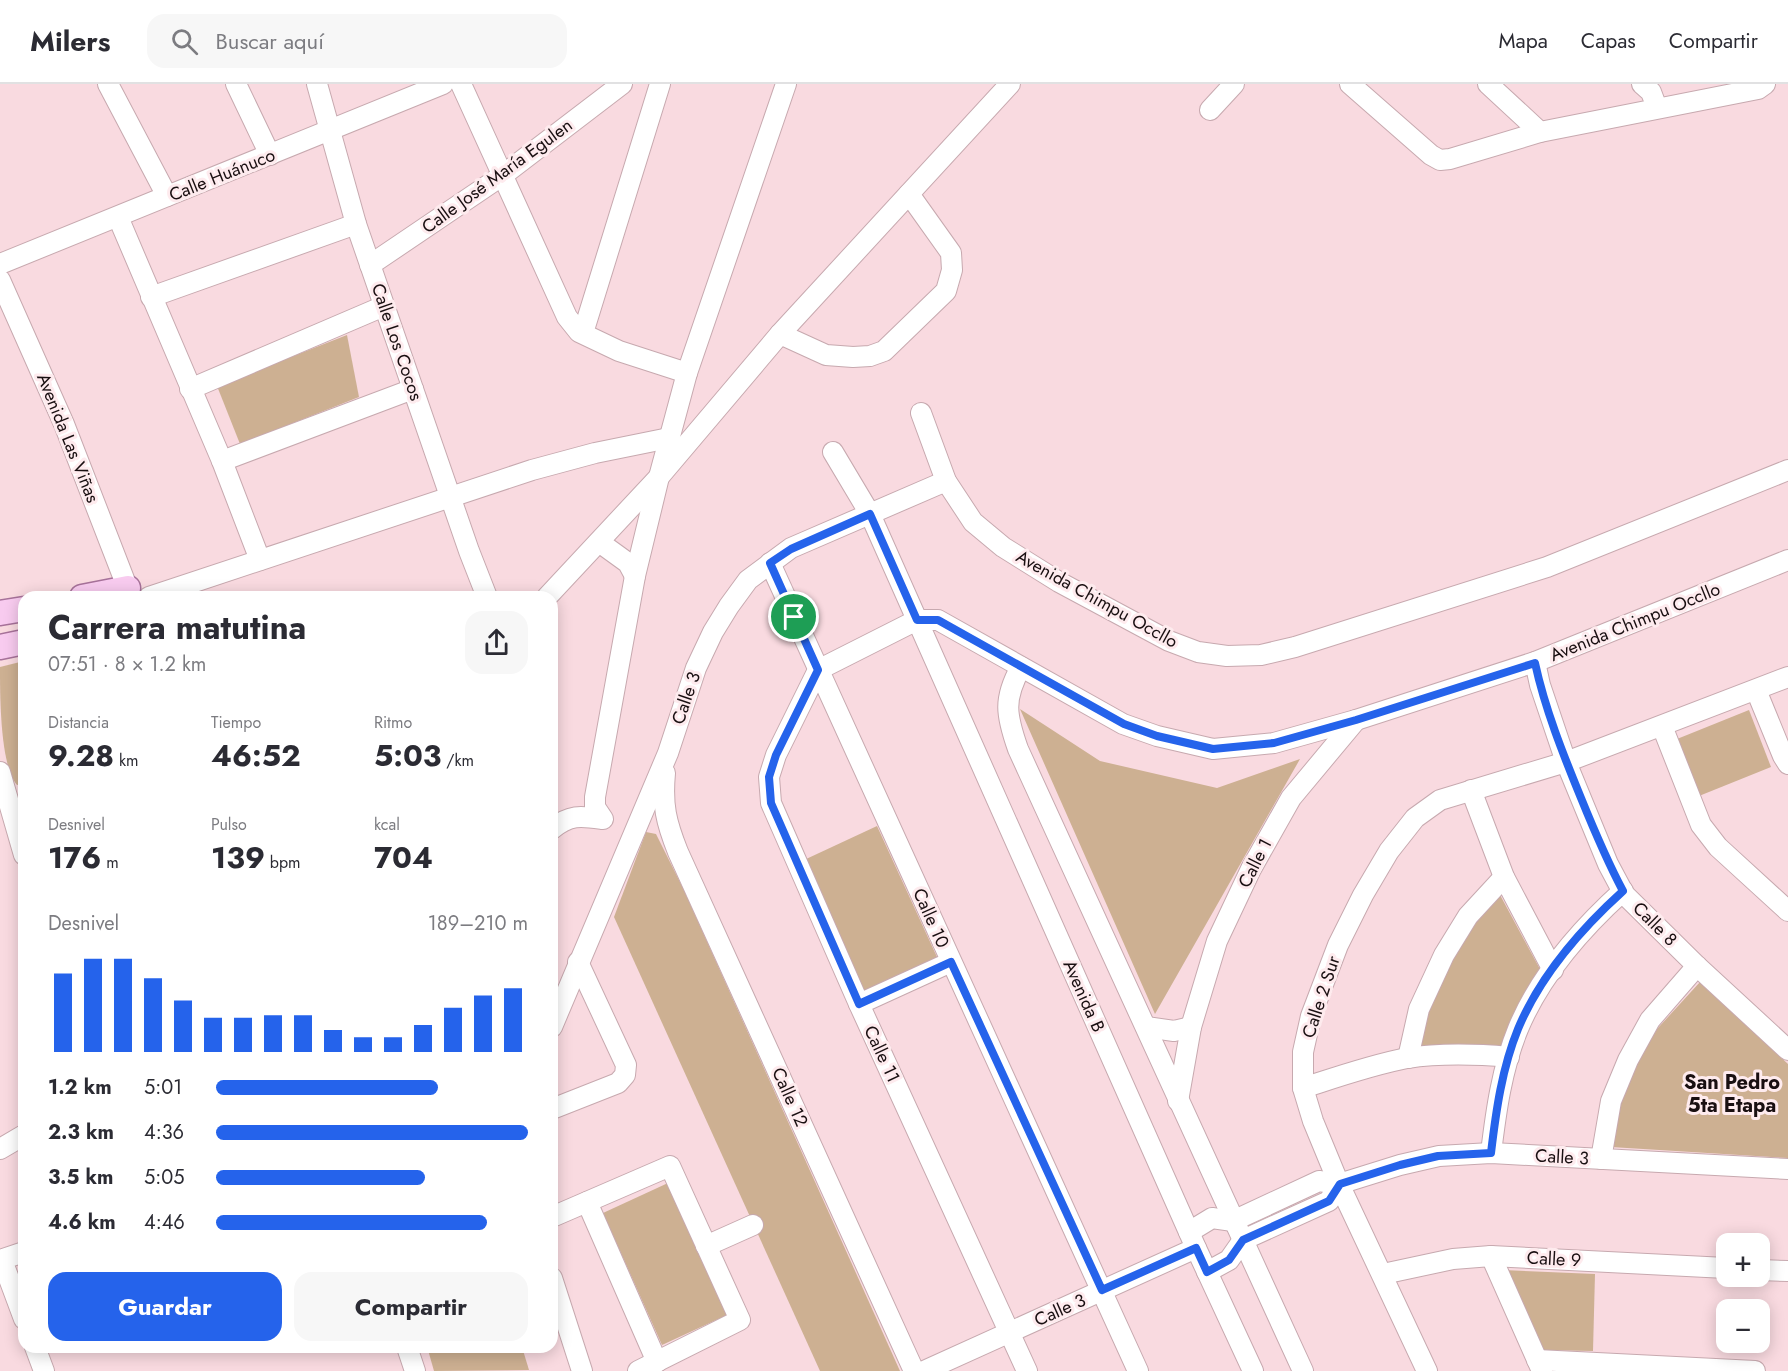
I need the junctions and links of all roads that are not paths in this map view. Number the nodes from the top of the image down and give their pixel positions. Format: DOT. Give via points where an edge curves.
graph roads {
  1 [pos="108,84"];
  2 [pos="236,84"];
  3 [pos="317,84"];
  4 [pos="443,84"];
  5 [pos="461,84"];
  6 [pos="622,84"];
  7 [pos="660,84"];
  8 [pos="786,84"];
  9 [pos="1010,84"];
  10 [pos="1234,84"];
  11 [pos="1350,84"];
  12 [pos="1488,84"];
  13 [pos="1642,84"];
  14 [pos="1765,84"];
  15 [pos="993,91"];
  16 [pos="1657,108"];
  17 [pos="1210,110"];
  18 [pos="329,131"];
  19 [pos="1540,132"];
  20 [pos="270,155"];
  21 [pos="503,175"];
  22 [pos="909,194"];
  23 [pos="167,196"];
  24 [pos="118,217"];
  25 [pos="356,224"];
  26 [pos="0,264"];
  27 [pos="370,265"];
  28 [pos="0,280"];
  29 [pos="151,297"];
  30 [pos="384,306"];
  31 [pos="583,333"];
  32 [pos="780,334"];
  33 [pos="687,373"];
  34 [pos="190,389"];
  35 [pos="413,389"];
  36 [pos="921,414"];
  37 [pos="669,438"];
  38 [pos="833,452"];
  39 [pos="222,461"];
  40 [pos="1788,470"];
  41 [pos="659,477"];
  42 [pos="946,481"];
  43 [pos="450,497"];
  44 [pos="870,514"];
  45 [pos="599,542"];
  46 [pos="260,560"];
  47 [pos="1788,560"];
  48 [pos="770,563"];
  49 [pos="635,576"];
  50 [pos="135,591"];
  51 [pos="147,591"];
  52 [pos="485,591"];
  53 [pos="553,591"];
  54 [pos="18,610"];
  55 [pos="0,614"];
  56 [pos="917,620"];
  57 [pos="18,643"];
  58 [pos="0,647"];
  59 [pos="1535,663"];
  60 [pos="1021,667"];
  61 [pos="818,670"];
  62 [pos="1788,677"];
  63 [pos="1756,690"];
  64 [pos="1356,720"];
  65 [pos="1662,726"];
  66 [pos="668,753"];
  67 [pos="1566,762"];
  68 [pos="1788,764"];
  69 [pos="0,772"];
  70 [pos="1471,790"];
  71 [pos="16,796"];
  72 [pos="603,819"];
  73 [pos="667,823"];
  74 [pos="637,825"];
  75 [pos="558,826"];
  76 [pos="1504,877"];
  77 [pos="1623,891"];
  78 [pos="1788,911"];
  79 [pos="951,962"];
  80 [pos="578,963"];
  81 [pos="1697,966"];
  82 [pos="1553,970"];
  83 [pos="859,1004"];
  84 [pos="558,1012"];
  85 [pos="1191,1027"];
  86 [pos="1146,1028"];
  87 [pos="1788,1050"];
  88 [pos="1509,1057"];
  89 [pos="1408,1058"];
  90 [pos="1303,1088"];
  91 [pos="1178,1101"];
  92 [pos="558,1107"];
  93 [pos="18,1139"];
  94 [pos="0,1149"];
  95 [pos="1491,1153"];
  96 [pos="1601,1159"];
  97 [pos="1788,1169"];
  98 [pos="1340,1184"];
  99 [pos="587,1202"];
  100 [pos="558,1214"];
  101 [pos="1233,1221"];
  102 [pos="753,1225"];
  103 [pos="1192,1240"];
  104 [pos="1243,1240"];
  105 [pos="706,1246"];
  106 [pos="18,1254"];
  107 [pos="1491,1256"];
  108 [pos="1,1260"];
  109 [pos="1716,1267"];
  110 [pos="1770,1270"];
  111 [pos="1788,1271"];
  112 [pos="1207,1272"];
  113 [pos="1383,1274"];
  114 [pos="1102,1290"];
  115 [pos="558,1297"];
  116 [pos="18,1304"];
  117 [pos="1009,1333"];
  118 [pos="36,1353"];
  119 [pos="409,1353"];
  120 [pos="657,1362"];
  121 [pos="1540,1366"];
  122 [pos="44,1371"];
  123 [pos="415,1371"];
  124 [pos="582,1371"];
  125 [pos="638,1371"];
  126 [pos="914,1371"];
  127 [pos="924,1371"];
  128 [pos="1027,1371"];
  129 [pos="1138,1371"];
  130 [pos="1254,1371"];
  131 [pos="1303,1371"];
  132 [pos="1427,1371"];
  133 [pos="1755,1371"];
  1 -- 23 [label="street"];
  2 -- 20 [label="street"];
  3 -- 18 [label="street, Calle Los Cocos"];
  4 -- 18 [label="street, Calle Huánuco"];
  5 -- 21 [label="street"];
  6 -- 21 [label="street, Calle José María Egulen"];
  7 -- 31 [label="street"];
  8 -- 33 [label="street"];
  9 -- 15 [label="street"];
  10 -- 17 [label="street"];
  11 -- 19 [label="street" via="1440,160"];
  12 -- 19 [label="street"];
  13 -- 16 [label="street" via="1651,92"];
  14 -- 16 [label="street" via="1758,89"];
  15 -- 22 [label="street"];
  16 -- 19 [label="street"];
  18 -- 20 [label="street, Calle Huánuco"];
  18 -- 25 [label="street, Calle Los Cocos"];
  20 -- 23 [label="street, Calle Huánuco"];
  21 -- 27 [label="street, Calle José María Egulen"];
  21 -- 31 [label="street" via="567,317"];
  22 -- 32 [label="street"];
  22 -- 32 [label="street" via="951,253 952,270 946,291 884,351 870,356 826,355"];
  23 -- 24 [label="street, Calle Huánuco"];
  24 -- 26 [label="street, Calle Huánuco"];
  24 -- 29 [label="street"];
  25 -- 27 [label="street, Calle Los Cocos"];
  25 -- 29 [label="street"];
  27 -- 30 [label="street, Calle Los Cocos"];
  28 -- 50 [label="street, Avenida Las Viñas"];
  29 -- 34 [label="street"];
  30 -- 34 [label="street"];
  30 -- 35 [label="street, Calle Los Cocos"];
  31 -- 33 [label="street" via="619,351"];
  32 -- 41 [label="street"];
  33 -- 37 [label="street"];
  34 -- 39 [label="street"];
  35 -- 39 [label="street"];
  35 -- 43 [label="street, Calle Los Cocos"];
  36 -- 42 [label="street, Avenida Chimpu Occllo"];
  37 -- 41 [label="street"];
  37 -- 43 [label="street" via="563,461"];
  38 -- 44 [label="street"];
  39 -- 46 [label="street"];
  40 -- 42 [label="street, Avenida Chimpu Occllo" via="1547,567 1295,647 1261,655 1227,656 1198,652 1169,641 1059,582 1003,547 973,522"];
  41 -- 45 [label="street"];
  41 -- 49 [label="street"];
  42 -- 44 [label="street, Calle 3"];
  43 -- 46 [label="street"];
  43 -- 52 [label="street, Calle Los Cocos"];
  44 -- 48 [label="street, Calle 3" via="791,549"];
  44 -- 56 [label="street"];
  45 -- 49 [label="street" via="628,563"];
  45 -- 53 [label="street"];
  46 -- 51 [label="street"];
  47 -- 59 [label="street, Avenida Chimpu Occllo"];
  48 -- 61 [label="street, Calle 10"];
  48 -- 66 [label="street, Calle 3" via="748,580 713,632 696,668"];
  49 -- 72 [label="street" via="595,797 595,807"];
  54 -- 55 [label="main road"];
  56 -- 60 [label="street, Avenida Chimpu Occllo" via="938,620"];
  56 -- 61 [label="street"];
  56 -- 103 [label="street, Avenida B"];
  57 -- 58 [label="main road"];
  59 -- 64 [label="street, Avenida Chimpu Occllo"];
  59 -- 67 [label="street, Calle 8"];
  60 -- 64 [label="street, Avenida Chimpu Occllo" via="1124,724 1213,749 1274,743"];
  60 -- 86 [label="street" via="1010,686 1010,726"];
  61 -- 79 [label="street, Calle 10"];
  61 -- 83 [label="street, Calle 11" via="776,755 769,777 771,803"];
  62 -- 63 [label="street, Calle 2 Sur"];
  63 -- 65 [label="street, Calle 2 Sur"];
  63 -- 68 [label="street"];
  64 -- 85 [label="street, Calle 1" via="1291,798 1251,869 1217,940"];
  65 -- 67 [label="street, Calle 2 Sur"];
  65 -- 78 [label="street" via="1701,825 1718,847"];
  66 -- 73 [label="street, Calle 12" via="663,794"];
  66 -- 74 [label="street, Calle 3"];
  67 -- 70 [label="street, Calle 2 Sur"];
  67 -- 77 [label="street, Calle 8"];
  69 -- 71 [label="street"];
  70 -- 76 [label="street"];
  70 -- 90 [label="street, Calle 2 Sur" via="1440,800 1415,818 1389,851 1363,895 1338,945 1311,1016 1303,1052"];
  72 -- 74 [label="street"];
  72 -- 75 [label="street" via="582,816 569,818"];
  73 -- 74 [label="street"];
  73 -- 126 [label="street, Calle 12"];
  74 -- 80 [label="street, Calle 3"];
  76 -- 82 [label="street"];
  76 -- 89 [label="street" via="1468,916 1444,955 1419,1009"];
  77 -- 81 [label="street, Calle 8"];
  77 -- 82 [label="street" via="1592,920"];
  79 -- 83 [label="street"];
  79 -- 114 [label="street, Calle 10"];
  80 -- 84 [label="street, Calle 3"];
  80 -- 92 [label="street" via="626,1065 625,1075 618,1083"];
  81 -- 87 [label="street, Calle 8"];
  81 -- 96 [label="street" via="1650,1020 1628,1060 1611,1101"];
  82 -- 88 [label="street" via="1531,1002"];
  83 -- 117 [label="street, Calle 11"];
  85 -- 86 [label="street" via="1174,1031"];
  85 -- 91 [label="street, Calle 1"];
  86 -- 91 [label="street"];
  88 -- 89 [label="street" via="1469,1053"];
  88 -- 95 [label="street" via="1498,1099"];
  89 -- 90 [label="street"];
  90 -- 98 [label="street, Calle 2 Sur"];
  91 -- 101 [label="street"];
  93 -- 94 [label="street"];
  95 -- 96 [label="street, Calle 3"];
  95 -- 98 [label="street, Calle 3" via="1438,1156"];
  96 -- 97 [label="street, Calle 3"];
  98 -- 101 [label="street, Calle 3" via="1319,1181"];
  98 -- 104 [label="street, Calle 3" via="1329,1201"];
  98 -- 113 [label="street, Calle 2 Sur"];
  99 -- 100 [label="street"];
  99 -- 105 [label="street" via="670,1166"];
  99 -- 120 [label="street"];
  101 -- 103 [label="street, Calle 3" via="1212,1218"];
  101 -- 104 [label="street"];
  102 -- 105 [label="street"];
  103 -- 112 [label="street, Avenida B"];
  103 -- 114 [label="street, Calle 3"];
  104 -- 112 [label="street, Calle 3" via="1229,1260"];
  104 -- 131 [label="street"];
  105 -- 120 [label="street" via="740,1320"];
  106 -- 108 [label="street"];
  107 -- 109 [label="street, Calle 9"];
  107 -- 113 [label="street, Calle 9" via="1453,1259"];
  107 -- 121 [label="street"];
  108 -- 116 [label="street"];
  110 -- 111 [label="street"];
  112 -- 130 [label="street, Avenida B"];
  113 -- 132 [label="street, Calle 2 Sur"];
  114 -- 117 [label="street, Calle 3"];
  114 -- 129 [label="street, Calle 10"];
  115 -- 124 [label="street"];
  117 -- 127 [label="street, Calle 3"];
  117 -- 128 [label="street, Calle 11"];
  118 -- 122 [label="street"];
  119 -- 123 [label="street"];
  120 -- 125 [label="street"];
  121 -- 133 [label="street"];
}
